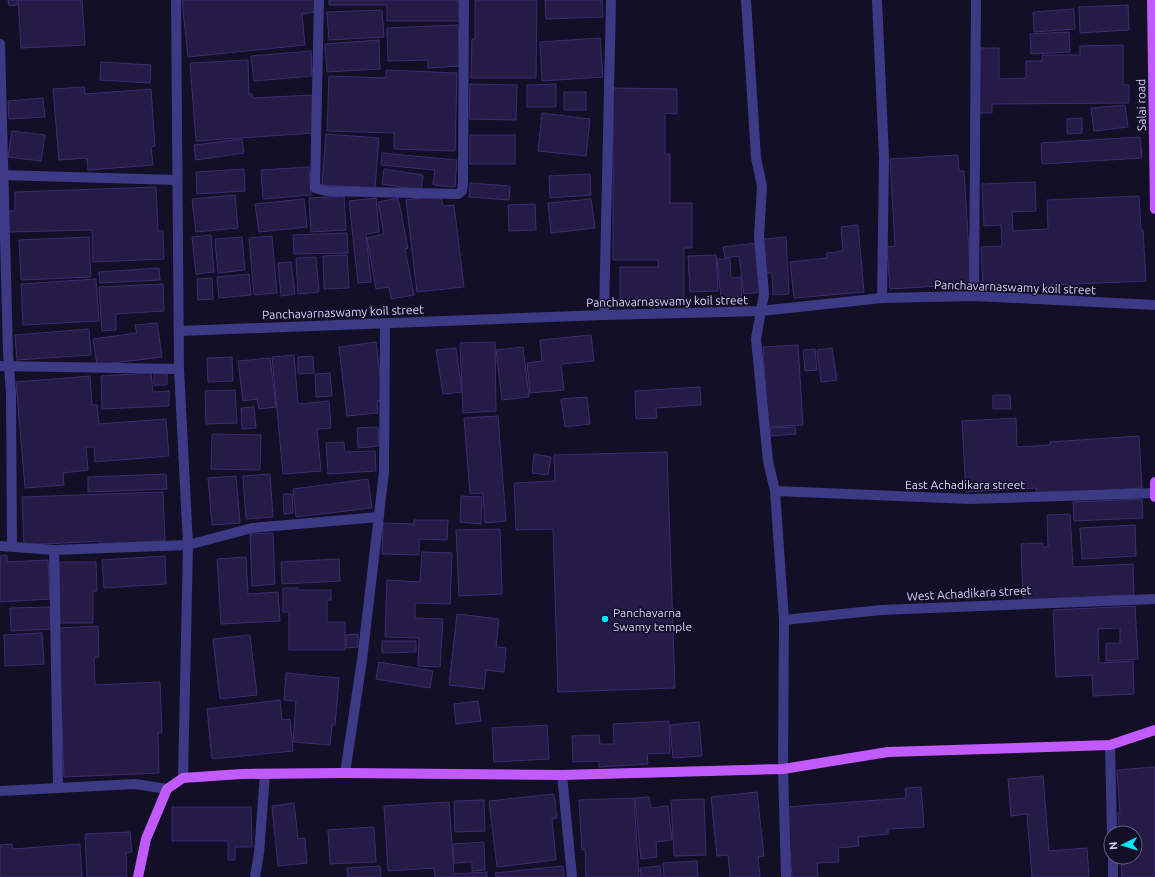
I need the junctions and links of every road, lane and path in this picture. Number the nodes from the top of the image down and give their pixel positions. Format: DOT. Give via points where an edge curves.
graph roads {
  1 [pos="176,0"];
  2 [pos="319,0"];
  3 [pos="464,0"];
  4 [pos="611,0"];
  5 [pos="746,0"];
  6 [pos="877,0"];
  7 [pos="976,0"];
  8 [pos="1152,0"];
  9 [pos="0,44"];
  10 [pos="2,175"];
  11 [pos="177,180"];
  12 [pos="1155,209"];
  13 [pos="974,296"];
  14 [pos="882,298"];
  15 [pos="1155,305"];
  16 [pos="761,311"];
  17 [pos="604,315"];
  18 [pos="385,323"];
  19 [pos="179,332"];
  20 [pos="4,366"];
  21 [pos="179,369"];
  22 [pos="1155,482"];
  23 [pos="775,490"];
  24 [pos="1155,493"];
  25 [pos="1155,497"];
  26 [pos="379,517"];
  27 [pos="12,545"];
  28 [pos="188,545"];
  29 [pos="0,546"];
  30 [pos="54,550"];
  31 [pos="1155,599"];
  32 [pos="784,620"];
  33 [pos="1155,730"];
  34 [pos="1110,745"];
  35 [pos="783,769"];
  36 [pos="345,773"];
  37 [pos="265,774"];
  38 [pos="562,775"];
  39 [pos="183,778"];
  40 [pos="58,787"];
  41 [pos="167,789"];
  42 [pos="0,792"];
  43 [pos="1112,825"];
  44 [pos="1113,865"];
  45 [pos="138,877"];
  46 [pos="255,877"];
  47 [pos="572,877"];
  48 [pos="786,877"];
  49 [pos="1113,877"];
  1 -- 11 [label="street"];
  2 -- 3 [label="street" via="315,188 458,194 462,191 463,183"];
  4 -- 17 [label="street"];
  5 -- 16 [label="street" via="756,158 762,186 759,237 764,294"];
  6 -- 14 [label="street" via="884,158"];
  7 -- 13 [label="street"];
  8 -- 12 [label="main road, Salai road"];
  9 -- 10 [label="street"];
  10 -- 11 [label="street"];
  10 -- 20 [label="street"];
  11 -- 19 [label="street"];
  13 -- 14 [label="street, Panchavarnaswamy koil street"];
  13 -- 15 [label="street, Panchavarnaswamy koil street"];
  14 -- 16 [label="street, Panchavarnaswamy koil street"];
  16 -- 17 [label="street, Panchavarnaswamy koil street"];
  16 -- 23 [label="street" via="756,338 768,461"];
  17 -- 18 [label="street, Panchavarnaswamy koil street"];
  18 -- 19 [label="street, Panchavarnaswamy koil street"];
  18 -- 26 [label="street" via="384,472"];
  19 -- 21 [label="street"];
  20 -- 21 [label="street"];
  20 -- 27 [label="street" via="11,394"];
  21 -- 28 [label="street"];
  22 -- 24 [label="main road"];
  23 -- 24 [label="street, East Achadikara street" via="970,499"];
  23 -- 32 [label="street"];
  24 -- 25 [label="main road"];
  26 -- 28 [label="street" via="252,528"];
  26 -- 36 [label="street"];
  27 -- 29 [label="street"];
  27 -- 30 [label="street"];
  28 -- 30 [label="street"];
  28 -- 39 [label="street"];
  30 -- 40 [label="street"];
  31 -- 32 [label="street, West Achadikara street" via="881,610"];
  32 -- 35 [label="street"];
  33 -- 34 [label="main road"];
  34 -- 35 [label="main road" via="888,752"];
  34 -- 43 [label="street"];
  35 -- 38 [label="main road"];
  35 -- 48 [label="street"];
  36 -- 37 [label="main road"];
  36 -- 38 [label="main road"];
  37 -- 39 [label="main road"];
  37 -- 46 [label="street"];
  38 -- 47 [label="street"];
  39 -- 41 [label="main road"];
  40 -- 41 [label="street" via="135,784"];
  40 -- 42 [label="street"];
  41 -- 45 [label="main road" via="146,839"];
  44 -- 49 [label="street"];
}
